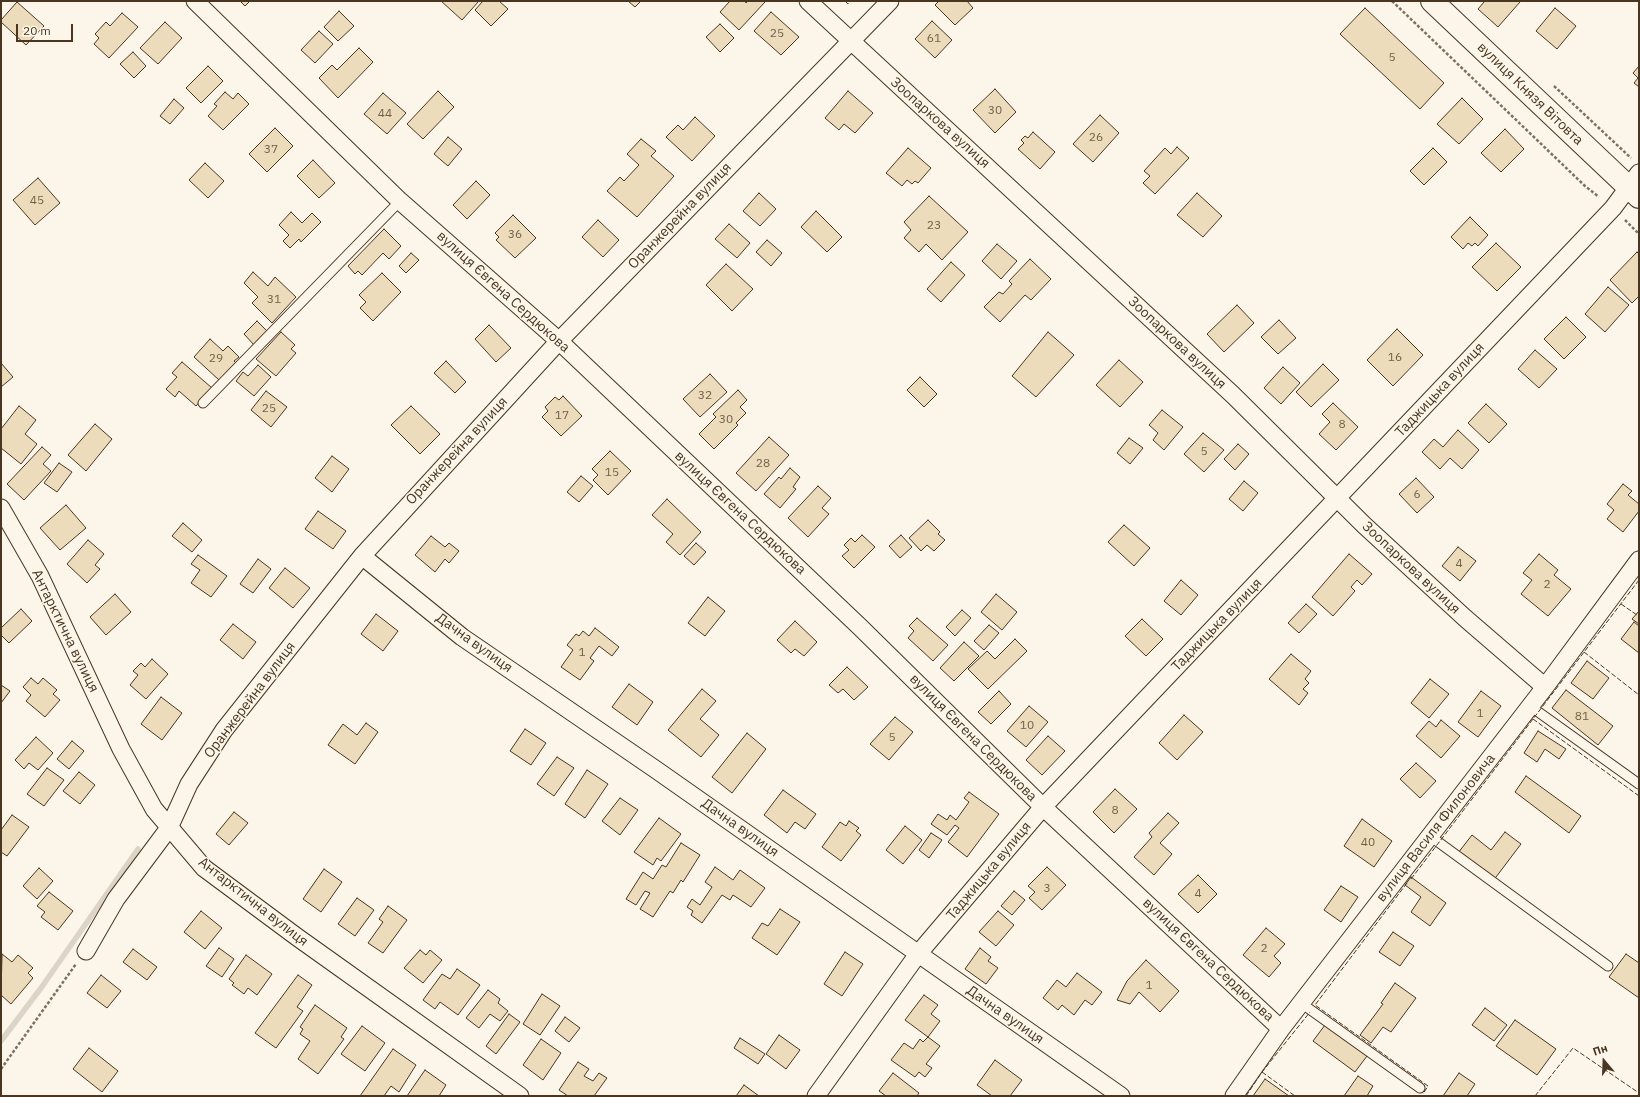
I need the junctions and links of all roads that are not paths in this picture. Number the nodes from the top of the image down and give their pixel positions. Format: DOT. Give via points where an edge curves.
graph roads {
  1 [pos="195,1"];
  2 [pos="808,1"];
  3 [pos="890,1"];
  4 [pos="1432,1"];
  5 [pos="850,42"];
  6 [pos="1635,186"];
  7 [pos="400,200"];
  8 [pos="559,341"];
  9 [pos="203,404"];
  10 [pos="1338,498"];
  11 [pos="1,508"];
  12 [pos="362,556"];
  13 [pos="1639,560"];
  14 [pos="1544,687"];
  15 [pos="1530,706"];
  16 [pos="1639,784"];
  17 [pos="1043,807"];
  18 [pos="169,828"];
  19 [pos="1430,836"];
  20 [pos="86,951"];
  21 [pos="918,954"];
  22 [pos="1608,966"];
  23 [pos="1301,1002"];
  24 [pos="1281,1029"];
  25 [pos="1420,1088"];
  26 [pos="520,1096"];
  27 [pos="816,1096"];
  28 [pos="1121,1096"];
  29 [pos="1234,1096"];
  1 -- 7 [label="street, вулиця Євгена Сердюкова"];
  2 -- 5 [label="street, Зоопаркова вулиця"];
  3 -- 5 [label="street, Оранжерейна вулиця"];
  4 -- 6 [label="main road, вулиця Князя Вітовта"];
  5 -- 8 [label="street, Оранжерейна вулиця"];
  5 -- 10 [label="street, Зоопаркова вулиця" via="1040,215"];
  6 -- 10 [label="street, Таджицька вулиця"];
  7 -- 8 [label="street, вулиця Євгена Сердюкова"];
  7 -- 9 [label="lane"];
  8 -- 12 [label="street, Оранжерейна вулиця"];
  8 -- 17 [label="street, вулиця Євгена Сердюкова" via="860,627"];
  10 -- 14 [label="street, Зоопаркова вулиця" via="1436,592"];
  10 -- 17 [label="street, Таджицька вулиця"];
  11 -- 18 [label="street, Антарктична вулиця" via="40,576 121,749 154,809"];
  12 -- 18 [label="street, Оранжерейна вулиця" via="224,730 189,784"];
  12 -- 21 [label="street, Дачна вулиця" via="462,637"];
  13 -- 14 [label="street, вулиця Василя Филоновича"];
  14 -- 15 [label="street, вулиця Василя Филоновича"];
  15 -- 16 [label="lane"];
  15 -- 19 [label="street, вулиця Василя Филоновича"];
  17 -- 21 [label="street, Таджицька вулиця"];
  17 -- 24 [label="street, вулиця Євгена Сердюкова"];
  18 -- 20 [label="street, Оранжерейна вулиця" via="116,899"];
  18 -- 26 [label="street, Антарктична вулиця" via="204,868 297,938"];
  19 -- 22 [label="lane"];
  19 -- 23 [label="street, вулиця Василя Филоновича"];
  21 -- 27 [label="street, Таджицька вулиця"];
  21 -- 28 [label="street, Дачна вулиця"];
  23 -- 24 [label="street, вулиця Василя Филоновича"];
  23 -- 25 [label="lane"];
  24 -- 29 [label="street, вулиця Василя Филоновича"];
}
